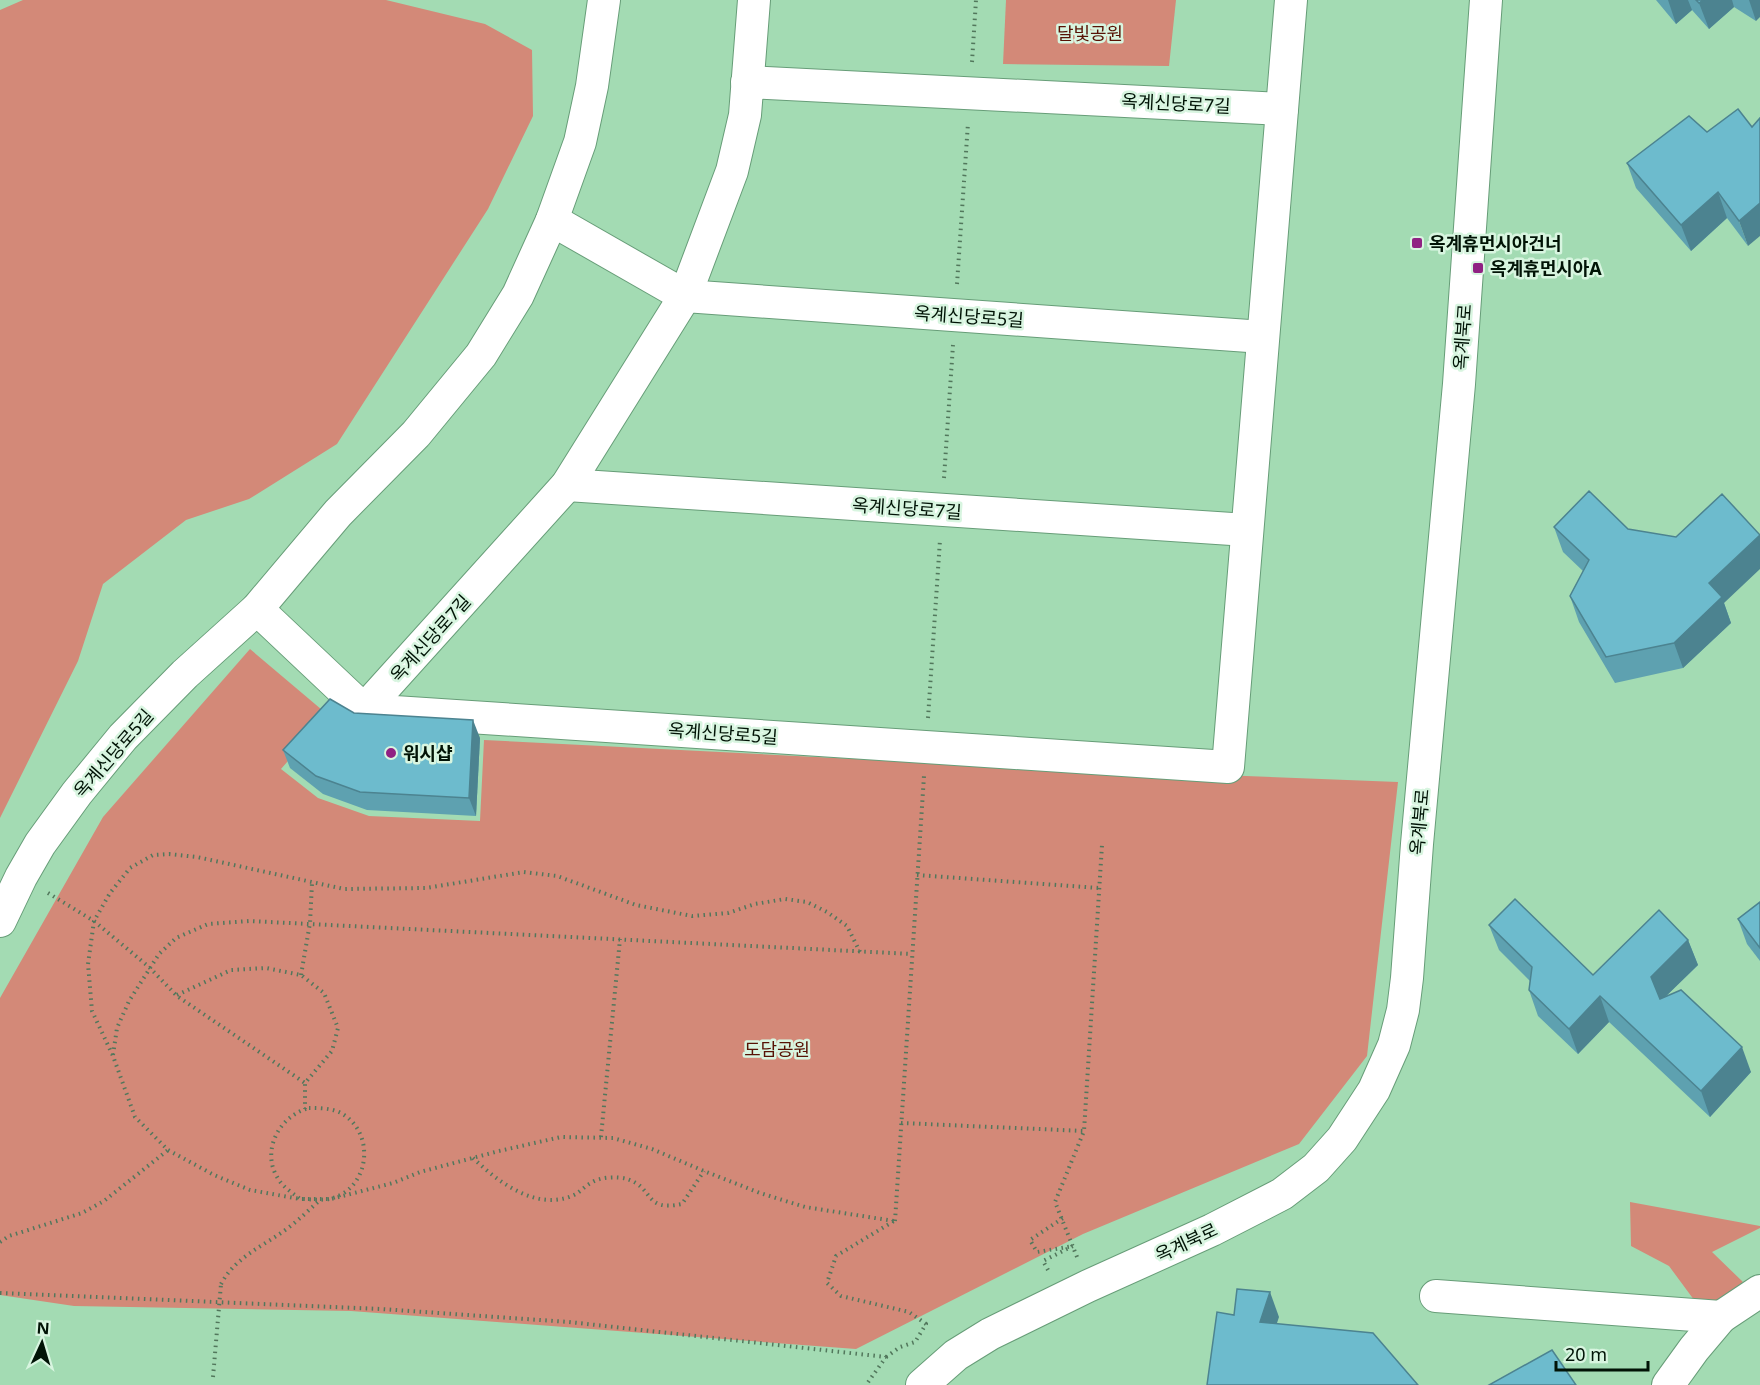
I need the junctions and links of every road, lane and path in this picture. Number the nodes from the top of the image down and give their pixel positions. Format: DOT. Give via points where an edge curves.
graph roads {
  1 [pos="604,0"];
  2 [pos="754,0"];
  3 [pos="976,0"];
  4 [pos="1291,0"];
  5 [pos="1486,0"];
  6 [pos="1499,0"];
  7 [pos="1482,51"];
  8 [pos="747,82"];
  9 [pos="970,93"];
  10 [pos="1282,109"];
  11 [pos="552,220"];
  12 [pos="684,296"];
  13 [pos="955,315"];
  14 [pos="1263,337"];
  15 [pos="567,485"];
  16 [pos="942,510"];
  17 [pos="1247,530"];
  18 [pos="257,609"];
  19 [pos="364,710"];
  20 [pos="926,747"];
  21 [pos="1102,845"];
  22 [pos="917,875"];
  23 [pos="21,877"];
  24 [pos="312,883"];
  25 [pos="1099,888"];
  26 [pos="0,921"];
  27 [pos="94,921"];
  28 [pos="309,923"];
  29 [pos="620,939"];
  30 [pos="860,952"];
  31 [pos="912,954"];
  32 [pos="149,968"];
  33 [pos="300,975"];
  34 [pos="177,996"];
  35 [pos="113,1056"];
  36 [pos="305,1083"];
  37 [pos="305,1109"];
  38 [pos="901,1123"];
  39 [pos="1084,1131"];
  40 [pos="601,1137"];
  41 [pos="168,1150"];
  42 [pos="472,1158"];
  43 [pos="704,1172"];
  44 [pos="300,1199"];
  45 [pos="322,1199"];
  46 [pos="331,1199"];
  47 [pos="1063,1218"];
  48 [pos="894,1221"];
  49 [pos="0,1242"];
  50 [pos="1073,1246"];
  51 [pos="1049,1271"];
  52 [pos="1088,1286"];
  53 [pos="1760,1291"];
  54 [pos="0,1293"];
  55 [pos="1436,1296"];
  56 [pos="1721,1317"];
  57 [pos="1760,1319"];
  58 [pos="886,1357"];
  59 [pos="213,1377"];
  60 [pos="866,1385"];
  61 [pos="922,1385"];
  62 [pos="1668,1385"];
  1 -- 11 [label="street, 옥계신당로5길" via="580,142"];
  2 -- 8 [label="street, 옥계신당로7길"];
  3 -- 9 [label="path"];
  4 -- 10 [label="street"];
  5 -- 7 [label="street, 옥계북로"];
  6 -- 7 [label="street"];
  7 -- 52 [label="street, 옥계북로" via="1459,384 1407,978 1394,1045 1374,1090 1342,1139 1316,1168 1282,1194"];
  8 -- 9 [label="street, 옥계신당로7길"];
  8 -- 12 [label="street, 옥계신당로7길" via="745,115 732,171"];
  9 -- 10 [label="street, 옥계신당로7길"];
  9 -- 13 [label="path"];
  10 -- 14 [label="street"];
  11 -- 12 [label="street, 옥계신당로5길"];
  11 -- 18 [label="street, 옥계신당로5길" via="518,295 481,355 416,435 338,513"];
  12 -- 13 [label="street, 옥계신당로5길"];
  12 -- 15 [label="street, 옥계신당로7길"];
  13 -- 14 [label="street, 옥계신당로5길"];
  13 -- 16 [label="path"];
  14 -- 17 [label="street"];
  15 -- 16 [label="street, 옥계신당로7길"];
  15 -- 19 [label="street, 옥계신당로7길"];
  16 -- 17 [label="street, 옥계신당로7길"];
  16 -- 20 [label="path"];
  17 -- 20 [label="street, 옥계신당로5길" via="1228,767"];
  18 -- 19 [label="street"];
  18 -- 23 [label="street, 옥계신당로5길" via="123,737 40,844"];
  19 -- 20 [label="street, 옥계신당로5길"];
  20 -- 22 [label="path"];
  21 -- 25 [label="path"];
  22 -- 25 [label="path"];
  22 -- 31 [label="path"];
  23 -- 26 [label="street, 옥계신당로5길"];
  23 -- 27 [label="path"];
  24 -- 27 [label="path" via="197,857 153,855 130,868"];
  24 -- 28 [label="path"];
  24 -- 30 [label="path" via="344,889 426,888 524,872 557,876 636,905 692,916 728,913 785,899 807,902 847,926"];
  25 -- 39 [label="path"];
  27 -- 32 [label="path"];
  27 -- 35 [label="path" via="88,964 92,1011"];
  28 -- 29 [label="path"];
  28 -- 32 [label="path" via="208,924 176,938"];
  28 -- 33 [label="path"];
  29 -- 30 [label="path"];
  29 -- 40 [label="path"];
  30 -- 31 [label="path"];
  31 -- 38 [label="path"];
  32 -- 34 [label="path"];
  32 -- 35 [label="path" via="117,1028"];
  33 -- 34 [label="path" via="266,968 231,970"];
  33 -- 36 [label="path" via="324,993 338,1029 332,1051"];
  34 -- 36 [label="path"];
  35 -- 41 [label="path" via="135,1118"];
  36 -- 37 [label="path"];
  37 -- 44 [label="path" via="283,1123 271,1150 278,1179"];
  37 -- 46 [label="path" via="340,1112 361,1135 363,1167 345,1192"];
  38 -- 39 [label="path"];
  38 -- 48 [label="path"];
  39 -- 47 [label="path" via="1055,1202"];
  40 -- 42 [label="path" via="561,1137"];
  40 -- 43 [label="path" via="652,1149"];
  41 -- 44 [label="path" via="250,1190"];
  41 -- 49 [label="path" via="104,1201 82,1213"];
  42 -- 43 [label="path" via="489,1174 528,1196 563,1199 592,1181 627,1179 665,1207 682,1204"];
  42 -- 46 [label="path"];
  43 -- 48 [label="path" via="805,1206"];
  44 -- 45 [label="path"];
  45 -- 46 [label="path"];
  45 -- 59 [label="path, bridge" via="226,1274 221,1284"];
  47 -- 50 [label="path"];
  47 -- 50 [label="path" via="1030,1240 1037,1252"];
  48 -- 58 [label="path" via="836,1256 827,1283 841,1296 909,1312 926,1324 915,1342"];
  50 -- 51 [label="path" via="1043,1261"];
  50 -- 52 [label="path"];
  52 -- 61 [label="street, 옥계북로" via="990,1334 956,1355"];
  53 -- 56 [label="street"];
  54 -- 58 [label="path" via="381,1309 569,1322"];
  55 -- 56 [label="street"];
  56 -- 57 [label="street"];
  56 -- 62 [label="street"];
  58 -- 60 [label="path"];
}
